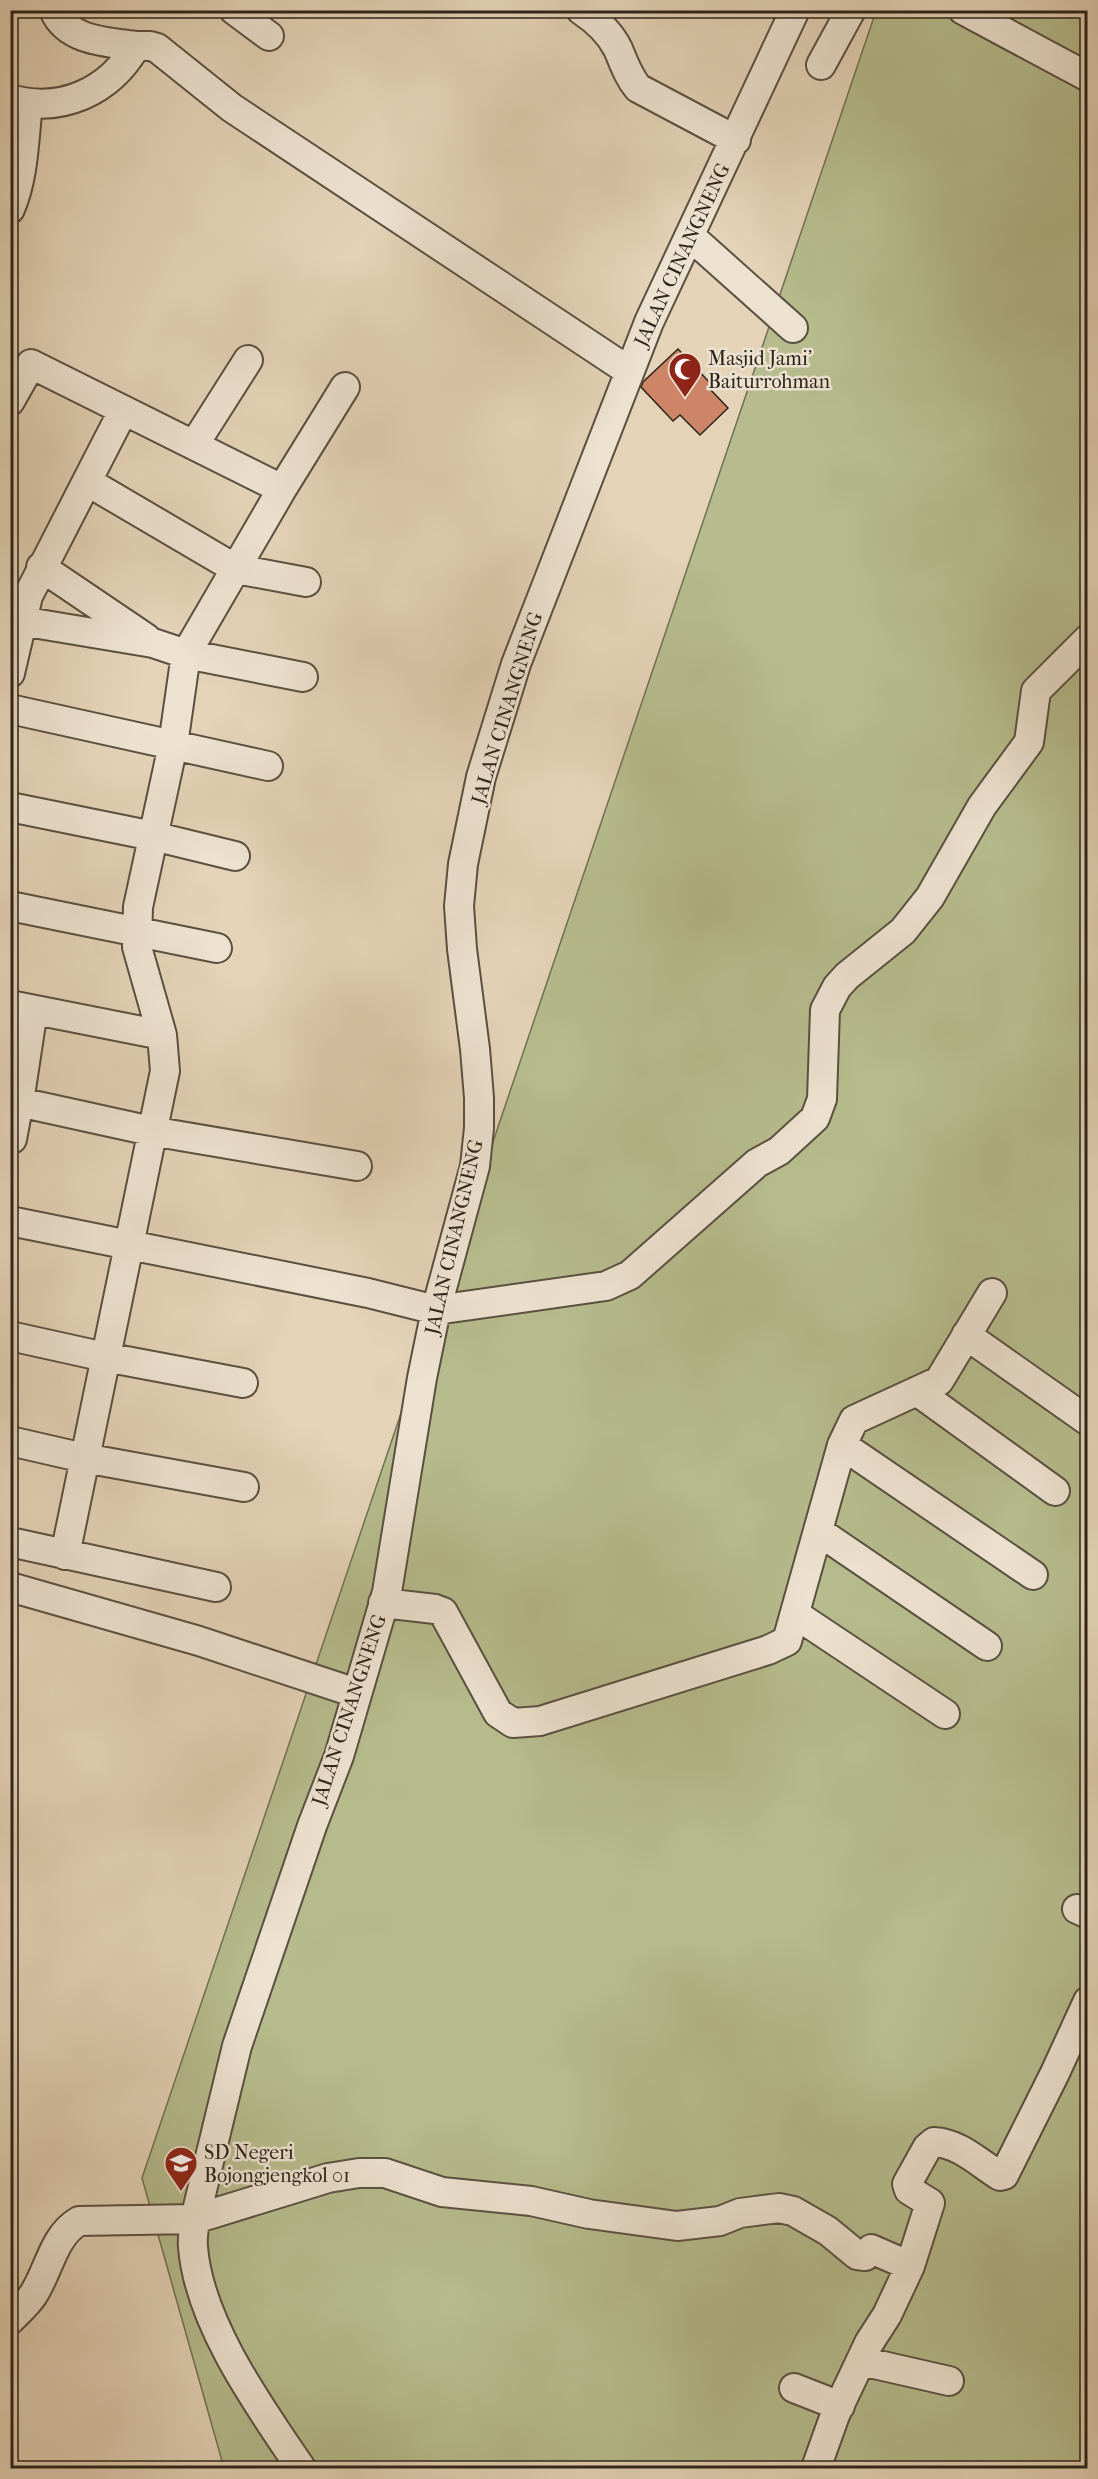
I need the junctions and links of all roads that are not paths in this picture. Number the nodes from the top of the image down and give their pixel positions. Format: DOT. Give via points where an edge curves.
graph roads {
  1 [pos="54,10"];
  2 [pos="234,10"];
  3 [pos="581,10"];
  4 [pos="795,10"];
  5 [pos="851,10"];
  6 [pos="963,10"];
  7 [pos="269,36"];
  8 [pos="136,46"];
  9 [pos="820,65"];
  10 [pos="1088,77"];
  11 [pos="19,101"];
  12 [pos="736,140"];
  13 [pos="10,209"];
  14 [pos="690,236"];
  15 [pos="793,328"];
  16 [pos="21,358"];
  17 [pos="248,360"];
  18 [pos="629,371"];
  19 [pos="345,387"];
  20 [pos="10,401"];
  21 [pos="123,411"];
  22 [pos="194,445"];
  23 [pos="88,482"];
  24 [pos="282,489"];
  25 [pos="41,567"];
  26 [pos="236,569"];
  27 [pos="306,582"];
  28 [pos="21,621"];
  29 [pos="153,643"];
  30 [pos="186,654"];
  31 [pos="1082,654"];
  32 [pos="10,673"];
  33 [pos="303,677"];
  34 [pos="10,709"];
  35 [pos="173,745"];
  36 [pos="268,766"];
  37 [pos="10,807"];
  38 [pos="153,836"];
  39 [pos="236,856"];
  40 [pos="10,906"];
  41 [pos="136,931"];
  42 [pos="217,948"];
  43 [pos="22,1007"];
  44 [pos="162,1035"];
  45 [pos="19,1102"];
  46 [pos="152,1131"];
  47 [pos="12,1140"];
  48 [pos="357,1166"];
  49 [pos="10,1221"];
  50 [pos="127,1245"];
  51 [pos="992,1293"];
  52 [pos="436,1310"];
  53 [pos="966,1335"];
  54 [pos="10,1336"];
  55 [pos="105,1357"];
  56 [pos="243,1383"];
  57 [pos="918,1392"];
  58 [pos="1088,1420"];
  59 [pos="10,1441"];
  60 [pos="842,1445"];
  61 [pos="84,1458"];
  62 [pos="244,1487"];
  63 [pos="1055,1491"];
  64 [pos="818,1531"];
  65 [pos="10,1542"];
  66 [pos="65,1555"];
  67 [pos="1033,1575"];
  68 [pos="10,1587"];
  69 [pos="216,1587"];
  70 [pos="383,1603"];
  71 [pos="795,1614"];
  72 [pos="987,1646"];
  73 [pos="356,1693"];
  74 [pos="945,1714"];
  75 [pos="1088,2001"];
  76 [pos="195,2219"];
  77 [pos="910,2266"];
  78 [pos="10,2320"];
  79 [pos="861,2361"];
  80 [pos="949,2381"];
  81 [pos="794,2388"];
  82 [pos="840,2406"];
  83 [pos="301,2469"];
  84 [pos="816,2469"];
  1 -- 8 [label="street" via="69,31 99,41"];
  2 -- 7 [label="street"];
  3 -- 12 [label="street" via="603,27 638,88"];
  4 -- 12 [label="street, JALAN CINANGNENG"];
  5 -- 9 [label="street"];
  6 -- 10 [label="street"];
  8 -- 11 [label="street" via="127,62 100,87 76,98"];
  8 -- 18 [label="street" via="157,48 232,108"];
  11 -- 13 [label="street" via="22,162"];
  12 -- 14 [label="street, JALAN CINANGNENG"];
  14 -- 15 [label="street"];
  14 -- 18 [label="street, JALAN CINANGNENG"];
  16 -- 20 [label="street"];
  16 -- 21 [label="street"];
  17 -- 22 [label="street"];
  18 -- 52 [label="street, JALAN CINANGNENG" via="516,664 482,777 463,864 459,906 475,1049 479,1128 475,1166"];
  19 -- 24 [label="street"];
  21 -- 22 [label="street"];
  21 -- 23 [label="street"];
  22 -- 24 [label="street"];
  23 -- 25 [label="street"];
  23 -- 26 [label="street"];
  24 -- 26 [label="street"];
  25 -- 28 [label="street"];
  25 -- 29 [label="street"];
  26 -- 27 [label="street"];
  26 -- 30 [label="street"];
  28 -- 29 [label="street"];
  28 -- 32 [label="street"];
  29 -- 30 [label="street"];
  30 -- 33 [label="street"];
  30 -- 35 [label="street"];
  31 -- 52 [label="street" via="1036,691 1029,742 982,806 930,897 903,931 837,987 825,1010 822,1099 815,1118 619,1281 588,1289"];
  34 -- 35 [label="street"];
  35 -- 36 [label="street"];
  35 -- 38 [label="street"];
  37 -- 38 [label="street"];
  38 -- 39 [label="street"];
  38 -- 41 [label="street"];
  40 -- 41 [label="street"];
  41 -- 42 [label="street"];
  41 -- 44 [label="street"];
  43 -- 44 [label="street"];
  43 -- 45 [label="street"];
  44 -- 46 [label="street" via="165,1071"];
  45 -- 46 [label="street"];
  45 -- 47 [label="street"];
  46 -- 48 [label="street"];
  46 -- 50 [label="street"];
  49 -- 50 [label="street"];
  50 -- 52 [label="street"];
  50 -- 55 [label="street"];
  51 -- 53 [label="street"];
  52 -- 70 [label="street, JALAN CINANGNENG"];
  53 -- 57 [label="street" via="939,1381"];
  53 -- 58 [label="street"];
  54 -- 55 [label="street"];
  55 -- 56 [label="street"];
  55 -- 61 [label="street"];
  57 -- 60 [label="street" via="854,1420"];
  57 -- 63 [label="street"];
  59 -- 61 [label="street"];
  60 -- 64 [label="street"];
  60 -- 67 [label="street"];
  61 -- 62 [label="street"];
  61 -- 66 [label="street"];
  64 -- 71 [label="street"];
  64 -- 72 [label="street"];
  65 -- 66 [label="street"];
  66 -- 69 [label="street"];
  68 -- 73 [label="street" via="199,1641"];
  70 -- 71 [label="street" via="443,1612 498,1713 513,1723 540,1721 768,1650 787,1641"];
  70 -- 73 [label="street, JALAN CINANGNENG"];
  71 -- 74 [label="street"];
  73 -- 76 [label="street, JALAN CINANGNENG" via="339,1756 237,2046"];
  75 -- 77 [label="street" via="1004,2175 943,2142 934,2142 927,2148 907,2184 909,2190 930,2203"];
  76 -- 77 [label="street" via="328,2178 372,2173 442,2192 531,2201 589,2214 678,2226 778,2208 793,2211 828,2231 857,2255 865,2256 871,2248"];
  76 -- 78 [label="street" via="79,2221 68,2227 32,2296"];
  76 -- 83 [label="street, JALAN CINANGNENG" via="193,2246 210,2316 264,2414"];
  77 -- 79 [label="street"];
  79 -- 80 [label="street"];
  79 -- 82 [label="street"];
  81 -- 82 [label="street"];
  82 -- 84 [label="street"];
}
